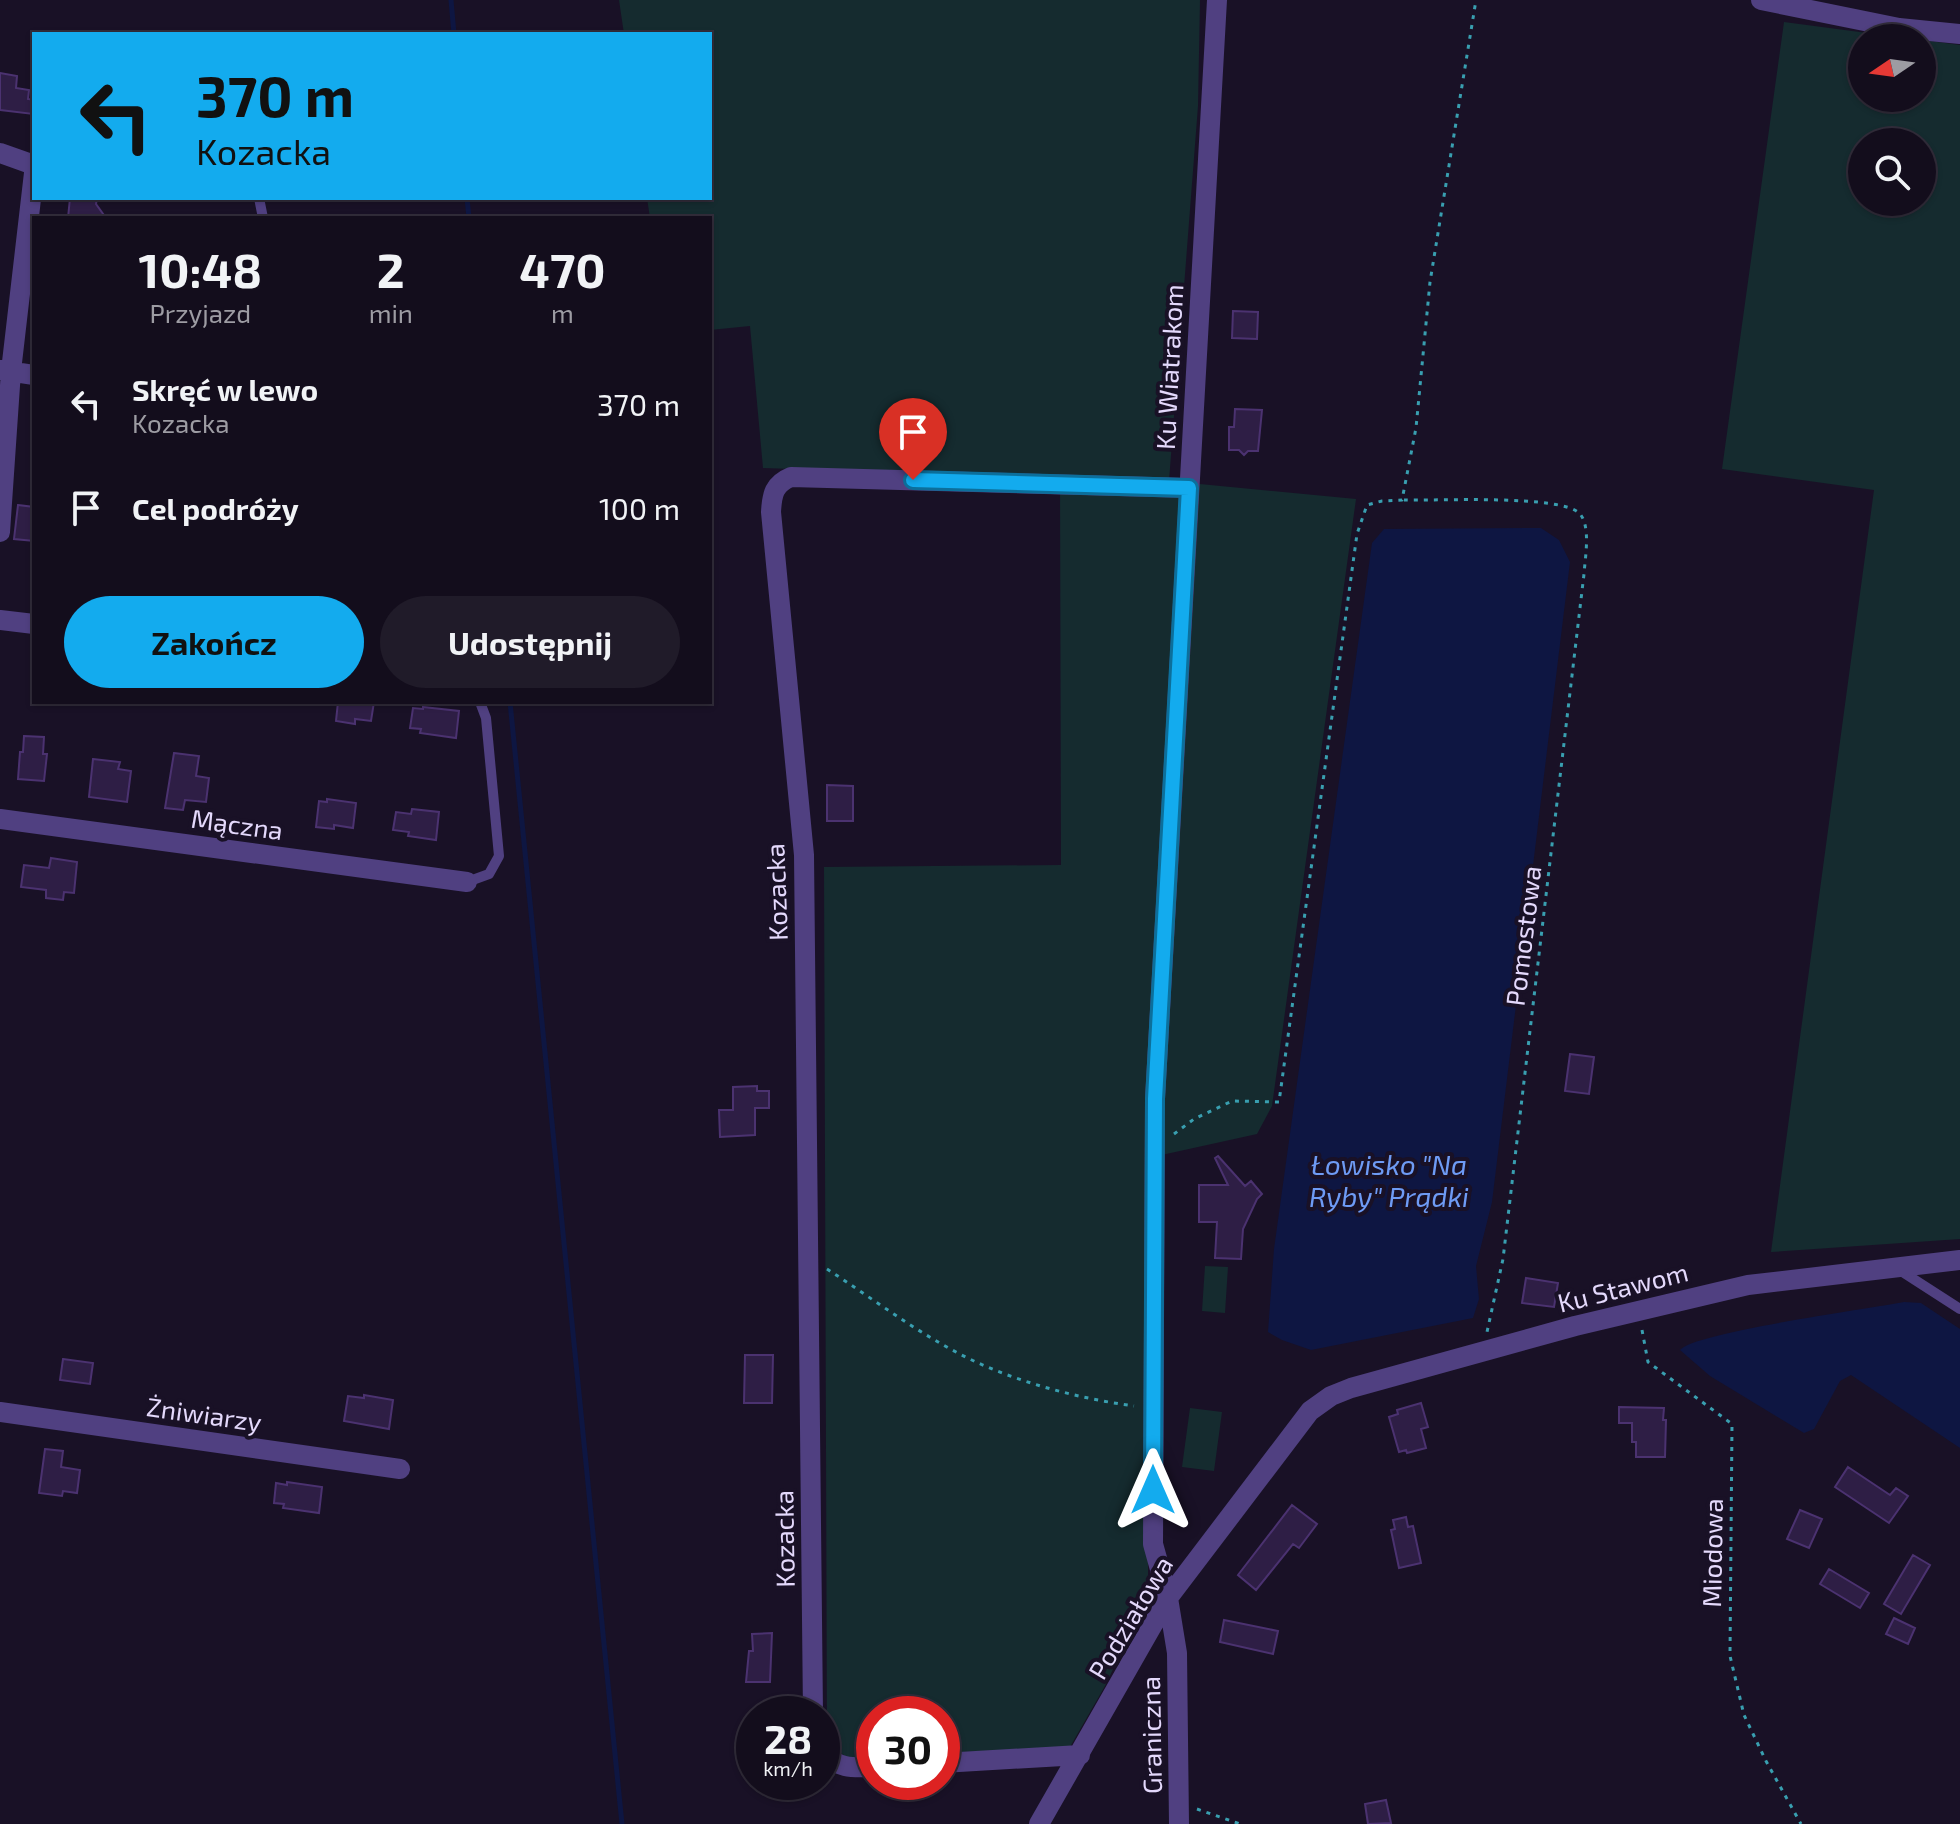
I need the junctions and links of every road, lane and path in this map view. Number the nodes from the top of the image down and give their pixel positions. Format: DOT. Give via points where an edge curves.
graph roads {
  1 [pos="1217,0"];
  2 [pos="1476,0"];
  3 [pos="1761,0"];
  4 [pos="1960,34"];
  5 [pos="0,153"];
  6 [pos="32,164"];
  7 [pos="32,187"];
  8 [pos="6,370"];
  9 [pos="32,375"];
  10 [pos="1189,488"];
  11 [pos="1402,500"];
  12 [pos="0,532"];
  13 [pos="0,620"];
  14 [pos="32,624"];
  15 [pos="481,704"];
  16 [pos="0,819"];
  17 [pos="467,882"];
  18 [pos="1154,1148"];
  19 [pos="808,1257"];
  20 [pos="1960,1260"];
  21 [pos="1895,1268"];
  22 [pos="1960,1309"];
  23 [pos="1639,1311"];
  24 [pos="1482,1351"];
  25 [pos="1154,1409"];
  26 [pos="1310,1411"];
  27 [pos="0,1412"];
  28 [pos="400,1469"];
  29 [pos="1168,1598"];
  30 [pos="813,1696"];
  31 [pos="1080,1755"];
  32 [pos="960,1762"];
  33 [pos="1178,1803"];
  34 [pos="1039,1824"];
  35 [pos="1179,1824"];
  36 [pos="1240,1824"];
  37 [pos="1801,1824"];
  1 -- 10 [label="street, Ku Wiatrakom"];
  2 -- 11 [label="path"];
  3 -- 4 [label="street" via="1899,28"];
  5 -- 6 [label="street"];
  7 -- 8 [label="street"];
  8 -- 9 [label="street"];
  8 -- 12 [label="street"];
  10 -- 18 [label="street, Ku Wiatrakom"];
  10 -- 19 [label="street, Kozacka" via="791,477 774,489 771,512 804,855"];
  11 -- 18 [label="path" via="1367,505 1357,534 1279,1102 1232,1101 1194,1119"];
  11 -- 24 [label="path, Pomostowa" via="1530,501 1567,506 1585,524 1584,574 1503,1259"];
  13 -- 14 [label="street"];
  15 -- 17 [label="lane" via="499,856 489,874"];
  16 -- 17 [label="street, Mączna"];
  18 -- 25 [label="street, Ku Wiatrakom"];
  19 -- 25 [label="path" via="984,1365 1093,1400"];
  19 -- 30 [label="street, Kozacka"];
  20 -- 21 [label="street, Ku Stawom"];
  21 -- 22 [label="lane"];
  21 -- 23 [label="street, Ku Stawom" via="1748,1285"];
  23 -- 24 [label="street, Ku Stawom"];
  23 -- 37 [label="path, Miodowa" via="1648,1362 1732,1424 1730,1656 1744,1715"];
  24 -- 26 [label="street, Ku Stawom" via="1351,1388"];
  25 -- 29 [label="street, Ku Wiatrakom" via="1153,1544"];
  26 -- 29 [label="street, Podziałowa"];
  27 -- 28 [label="street, Żniwiarzy"];
  29 -- 31 [label="street, Podziałowa"];
  29 -- 33 [label="street, Graniczna" via="1177,1653"];
  31 -- 32 [label="street"];
  31 -- 34 [label="street, Podziałowa"];
  33 -- 35 [label="street, Graniczna"];
  33 -- 36 [label="path"];
}
